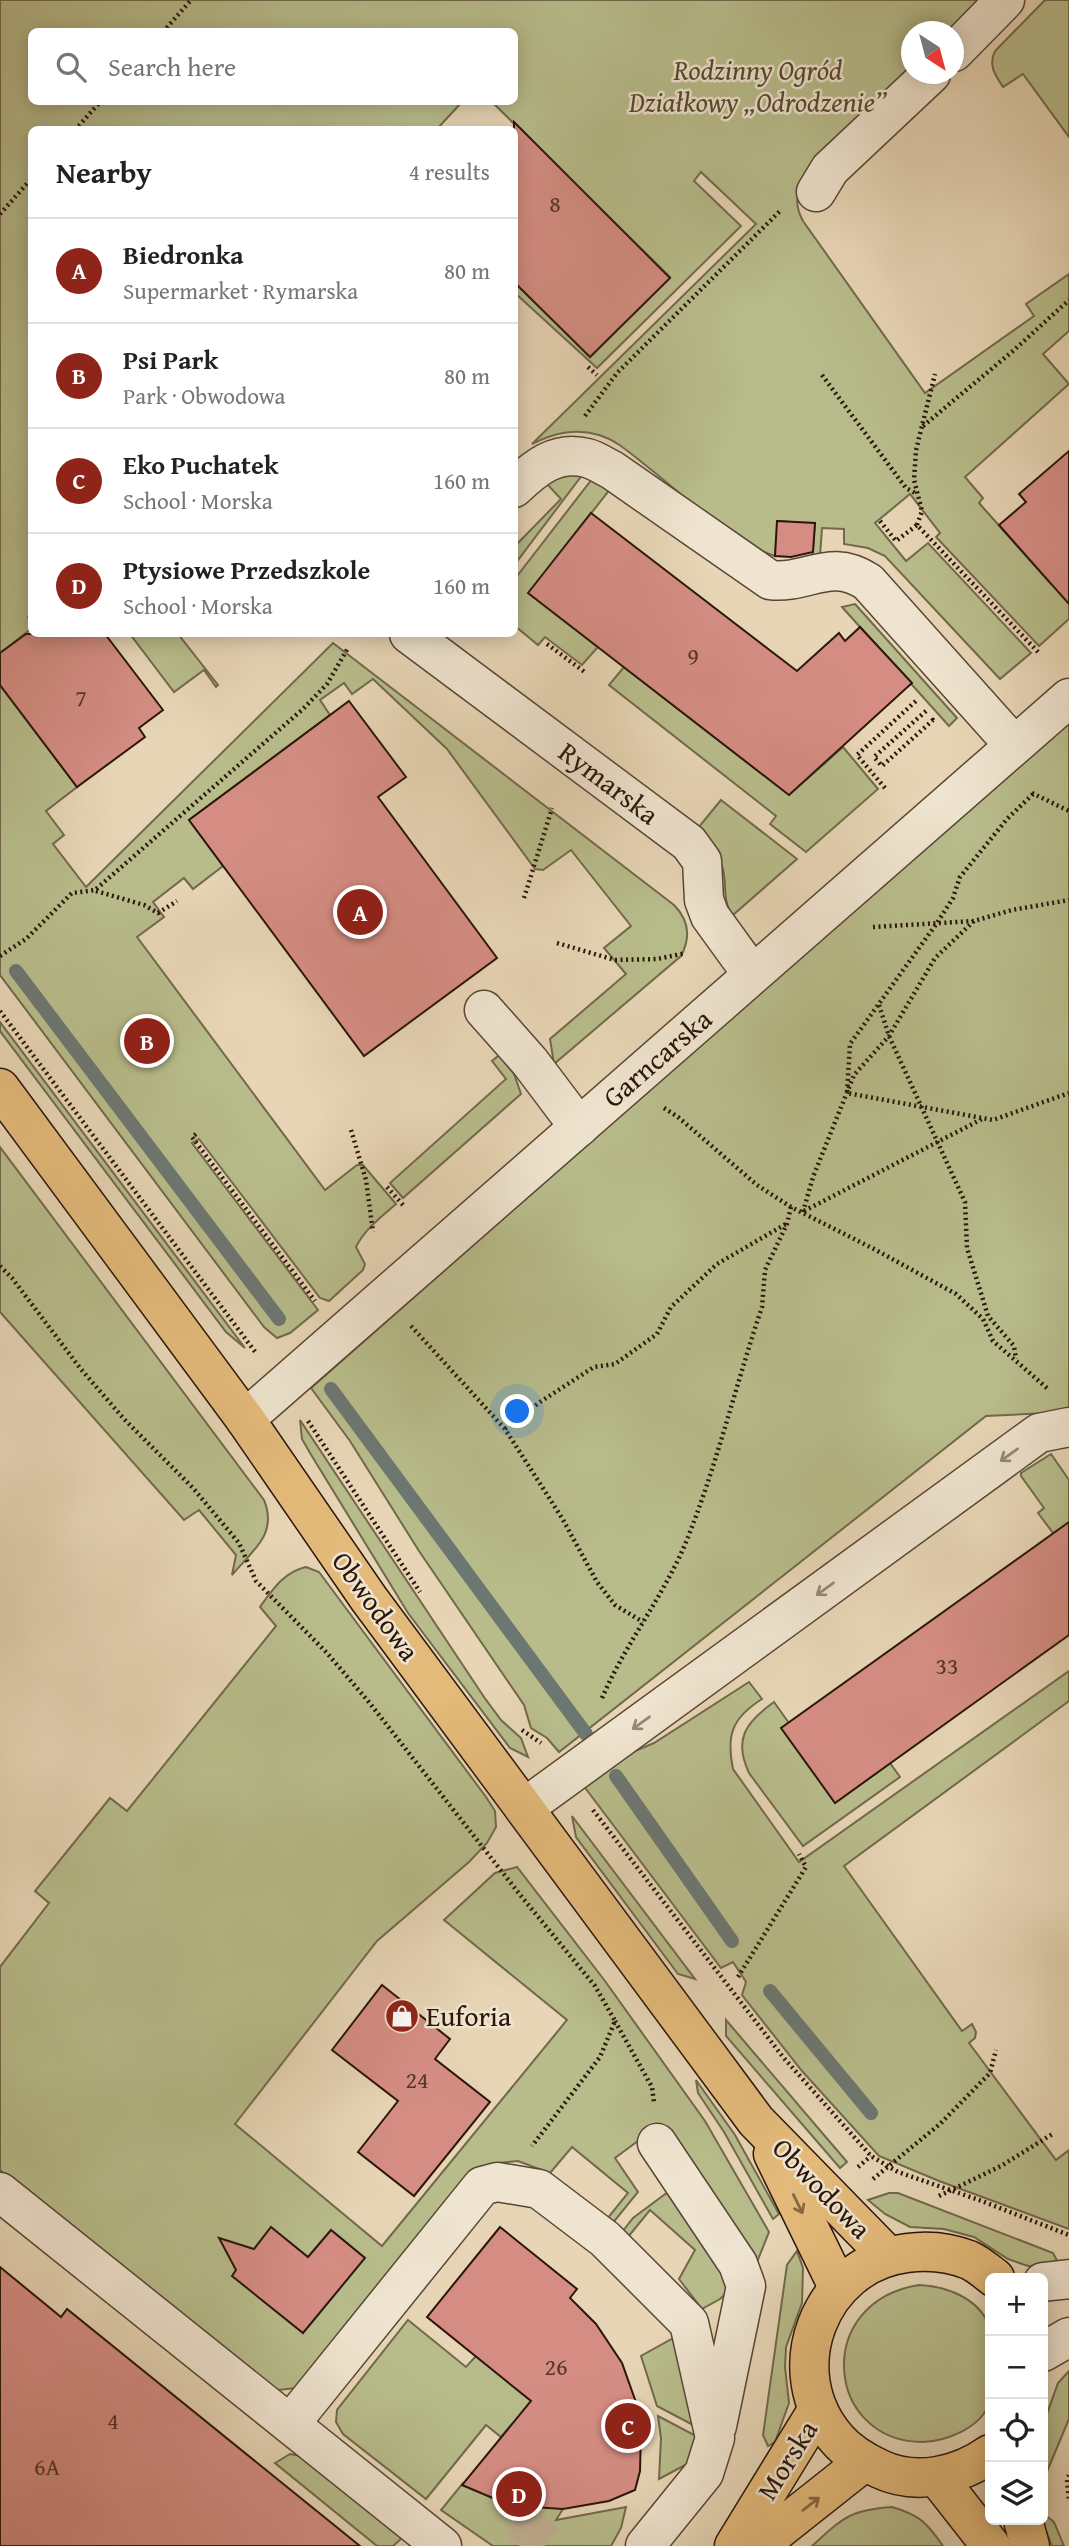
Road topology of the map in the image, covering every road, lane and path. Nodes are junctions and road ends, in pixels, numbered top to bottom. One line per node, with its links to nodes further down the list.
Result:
1 (191, 0): 3 (path)
2 (1005, 0): 4 (street)
3 (166, 28)
4 (964, 42)
5 (920, 84): 9 (street)
6 (97, 105): 7 (path)
7 (79, 126)
8 (28, 182): 10 (path)
9 (801, 199): 16 (path)
10 (0, 214)
11 (1069, 300): 17 (path)
12 (588, 367): 14 (path)
13 (935, 374): 17 (path)
14 (597, 375)
15 (822, 375): 19 (path)
16 (578, 426)
17 (923, 426): 19 (path)
18 (518, 484): 29 (street)
19 (918, 494): 21 (path)
20 (880, 521): 21 (path)
21 (917, 525): 25 (path)
22 (413, 637): 43 (street, Rymarska)
23 (547, 643): 26 (path)
24 (348, 648): 33 (path)
25 (1038, 652)
26 (586, 673)
27 (1069, 698): 29 (street, Garncarska)
28 (939, 727): 30 (path)
29 (1014, 745): 43 (street, Garncarska)
30 (886, 788)
31 (1033, 794): 38 (path)
32 (552, 808): 34 (path)
33 (95, 890): 36 (path); 42 (path)
34 (524, 898)
35 (1069, 900): 37 (path)
36 (177, 901)
37 (974, 921): 38 (path); 47 (path)
38 (937, 923): 39 (path); 44 (path)
39 (869, 927)
40 (557, 943): 41 (path)
41 (688, 952)
42 (0, 956)
43 (752, 974): 48 (street, Garncarska)
44 (879, 1004): 47 (path); 50 (path)
45 (484, 1010): 54 (street)
46 (0, 1011): 67 (path)
47 (889, 1036): 50 (path); 52 (path)
48 (628, 1083): 54 (street, Garncarska); 60 (path)
49 (0, 1088): 71 (main road, Obwodowa)
50 (846, 1093): 52 (path); 61 (path)
51 (1069, 1093): 53 (path)
52 (922, 1107): 53 (path); 57 (path)
53 (982, 1119): 57 (path)
54 (579, 1127): 65 (street, Garncarska)
55 (351, 1130): 63 (path)
56 (196, 1134): 66 (path)
57 (937, 1143): 61 (path); 68 (path)
58 (387, 1186): 59 (path)
59 (403, 1205)
60 (791, 1207): 61 (path); 62 (path)
61 (803, 1212): 68 (path)
62 (787, 1224): 73 (path); 75 (path)
63 (373, 1232)
64 (0, 1266): 82 (path)
65 (387, 1295): 71 (street, Garncarska); 73 (path)
66 (316, 1302)
67 (252, 1348)
68 (1016, 1360): 69 (path)
69 (1051, 1392)
70 (302, 1413): 74 (path)
71 (245, 1419): 79 (main road, Obwodowa)
72 (1069, 1427): 77 (street, one-way to 77)
73 (505, 1429): 75 (path)
74 (426, 1600)
75 (643, 1622): 77 (path)
76 (516, 1726): 78 (path)
77 (603, 1751): 78 (street)
78 (567, 1777): 79 (street); 87 (path)
79 (524, 1808): 84 (main road, Obwodowa)
80 (799, 1854): 81 (path)
81 (738, 1976)
82 (615, 2021): 86 (path); 89 (path)
83 (996, 2050): 87 (path)
84 (756, 2121): 94 (main road, Obwodowa); 98 (main road, Obwodowa, one-way to 98)
85 (1054, 2133): 90 (path)
86 (657, 2143): 103 (street)
87 (890, 2167): 88 (path); 90 (path)
88 (873, 2179)
89 (497, 2182): 102 (street); 103 (street)
90 (952, 2190): 92 (path); 93 (path)
91 (0, 2192): 102 (street)
92 (939, 2196)
93 (1069, 2235)
94 (887, 2255): 95 (main road); 98 (main road)
95 (988, 2273)
96 (1069, 2279): 97 (street)
97 (1048, 2281)
98 (838, 2287): 101 (main road)
99 (1069, 2337): 100 (street)
100 (1048, 2349)
101 (818, 2409): 105 (main road); 114 (main road, Morska)
102 (290, 2424): 112 (street)
103 (715, 2438): 113 (street)
104 (985, 2458): 107 (main road)
105 (864, 2462): 107 (main road); 115 (main road, Morska, one-way to 105)
106 (1069, 2475): 108 (path)
107 (937, 2477): 116 (main road)
108 (1068, 2486): 109 (path); 110 (path)
109 (1059, 2491)
110 (1069, 2501)
111 (1024, 2525): 117 (main road)
112 (442, 2546)
113 (645, 2546)
114 (734, 2546)
115 (758, 2546)
116 (991, 2546)
117 (1030, 2546)

